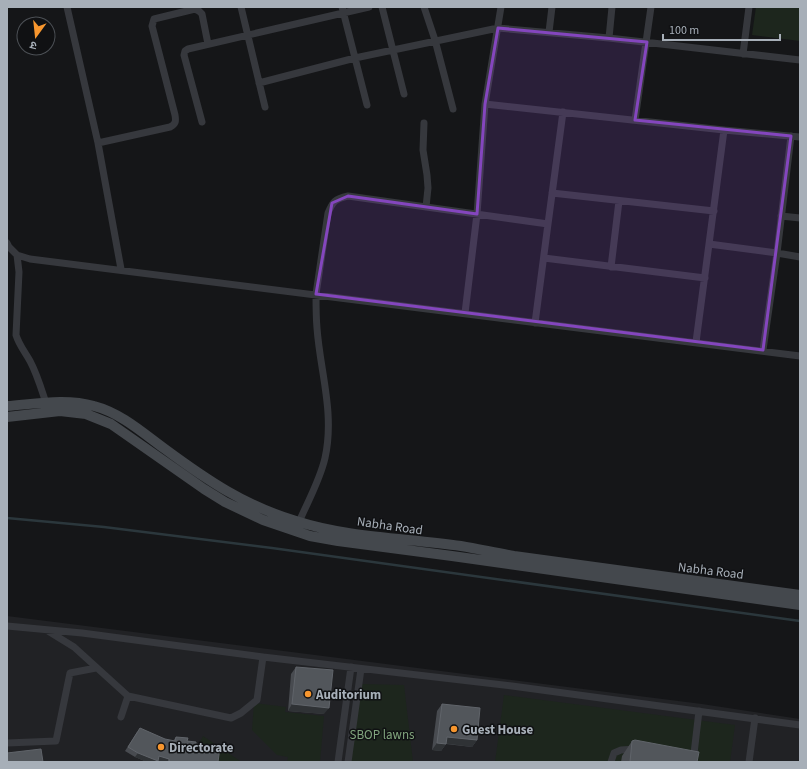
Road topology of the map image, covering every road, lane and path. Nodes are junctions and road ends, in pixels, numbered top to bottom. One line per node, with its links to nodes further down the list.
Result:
1 (67, 7): 36 (street)
2 (241, 7): 14 (street)
3 (369, 7): 11 (street)
4 (382, 7): 19 (street)
5 (424, 7): 16 (street)
6 (501, 7): 12 (street)
7 (552, 7): 13 (street)
8 (612, 7): 15 (street)
9 (651, 7): 17 (street)
10 (749, 7): 20 (street)
11 (343, 10): 14 (street); 21 (street)
12 (498, 28): 13 (street); 16 (street); 25 (street)
13 (549, 32): 15 (street)
14 (248, 34): 18 (street); 23 (street)
15 (609, 38): 17 (street)
16 (435, 40): 19 (street); 28 (street)
17 (647, 42): 20 (street); 30 (street)
18 (208, 44): 31 (street); 36 (street)
19 (393, 50): 21 (street); 24 (street)
20 (743, 54): 22 (street)
21 (355, 58): 23 (street); 26 (street)
22 (800, 60)
23 (259, 83): 27 (street)
24 (404, 94)
25 (485, 104): 29 (street); 41 (street)
26 (367, 105)
27 (265, 107)
28 (452, 109)
29 (563, 112): 30 (street); 37 (street)
30 (635, 120): 33 (street)
31 (202, 122)
32 (424, 123): 39 (street)
33 (724, 130): 34 (street); 40 (street)
34 (791, 136): 35 (street); 42 (street)
35 (800, 137)
36 (98, 143): 52 (street)
37 (552, 193): 38 (street); 44 (street)
38 (619, 200): 40 (street); 51 (street)
39 (426, 207): 41 (street); 54 (street)
40 (714, 211): 46 (street)
41 (477, 214): 44 (street); 55 (street)
42 (781, 216): 43 (street); 47 (street)
43 (800, 218)
44 (548, 224): 50 (street)
45 (7, 243): 48 (street)
46 (709, 244): 47 (street); 53 (street)
47 (777, 253): 49 (street); 58 (street)
48 (17, 255): 52 (street); 61 (street)
49 (800, 257)
50 (544, 258): 51 (street); 56 (street)
51 (611, 267): 53 (street)
52 (121, 269): 54 (street)
53 (705, 278): 57 (street)
54 (316, 294): 55 (street); 67 (street)
55 (465, 313): 56 (street)
56 (535, 322): 57 (street)
57 (696, 342): 58 (street)
58 (763, 350): 59 (street)
59 (800, 356)
60 (7, 398): 62 (main road)
61 (46, 403): 62 (main road, Nabha Road); 67 (main road, Nabha Road)
62 (32, 404): 63 (main road, Nabha Road)
63 (7, 406)
64 (21, 415): 65 (main road, Nabha Road); 66 (main road); 69 (main road, Nabha Road)
65 (7, 417)
66 (7, 425)
67 (299, 522): 68 (main road, Nabha Road)
68 (800, 595)
69 (800, 605)
70 (7, 626): 71 (street)
71 (46, 630): 72 (street); 73 (street)
72 (82, 633): 73 (street); 74 (street)
73 (74, 648): 76 (street)
74 (263, 657): 75 (street); 78 (street)
75 (351, 667): 77 (street); 86 (street)
76 (96, 668): 78 (street); 83 (street)
77 (362, 669): 79 (street); 87 (street)
78 (128, 696): 80 (street)
79 (699, 711): 81 (street); 85 (street)
80 (121, 717)
81 (755, 718): 82 (street); 89 (street)
82 (800, 725)
83 (7, 743)
84 (640, 750): 88 (street)
85 (691, 758)
86 (338, 762)
87 (348, 762)
88 (612, 762)
89 (749, 762)

